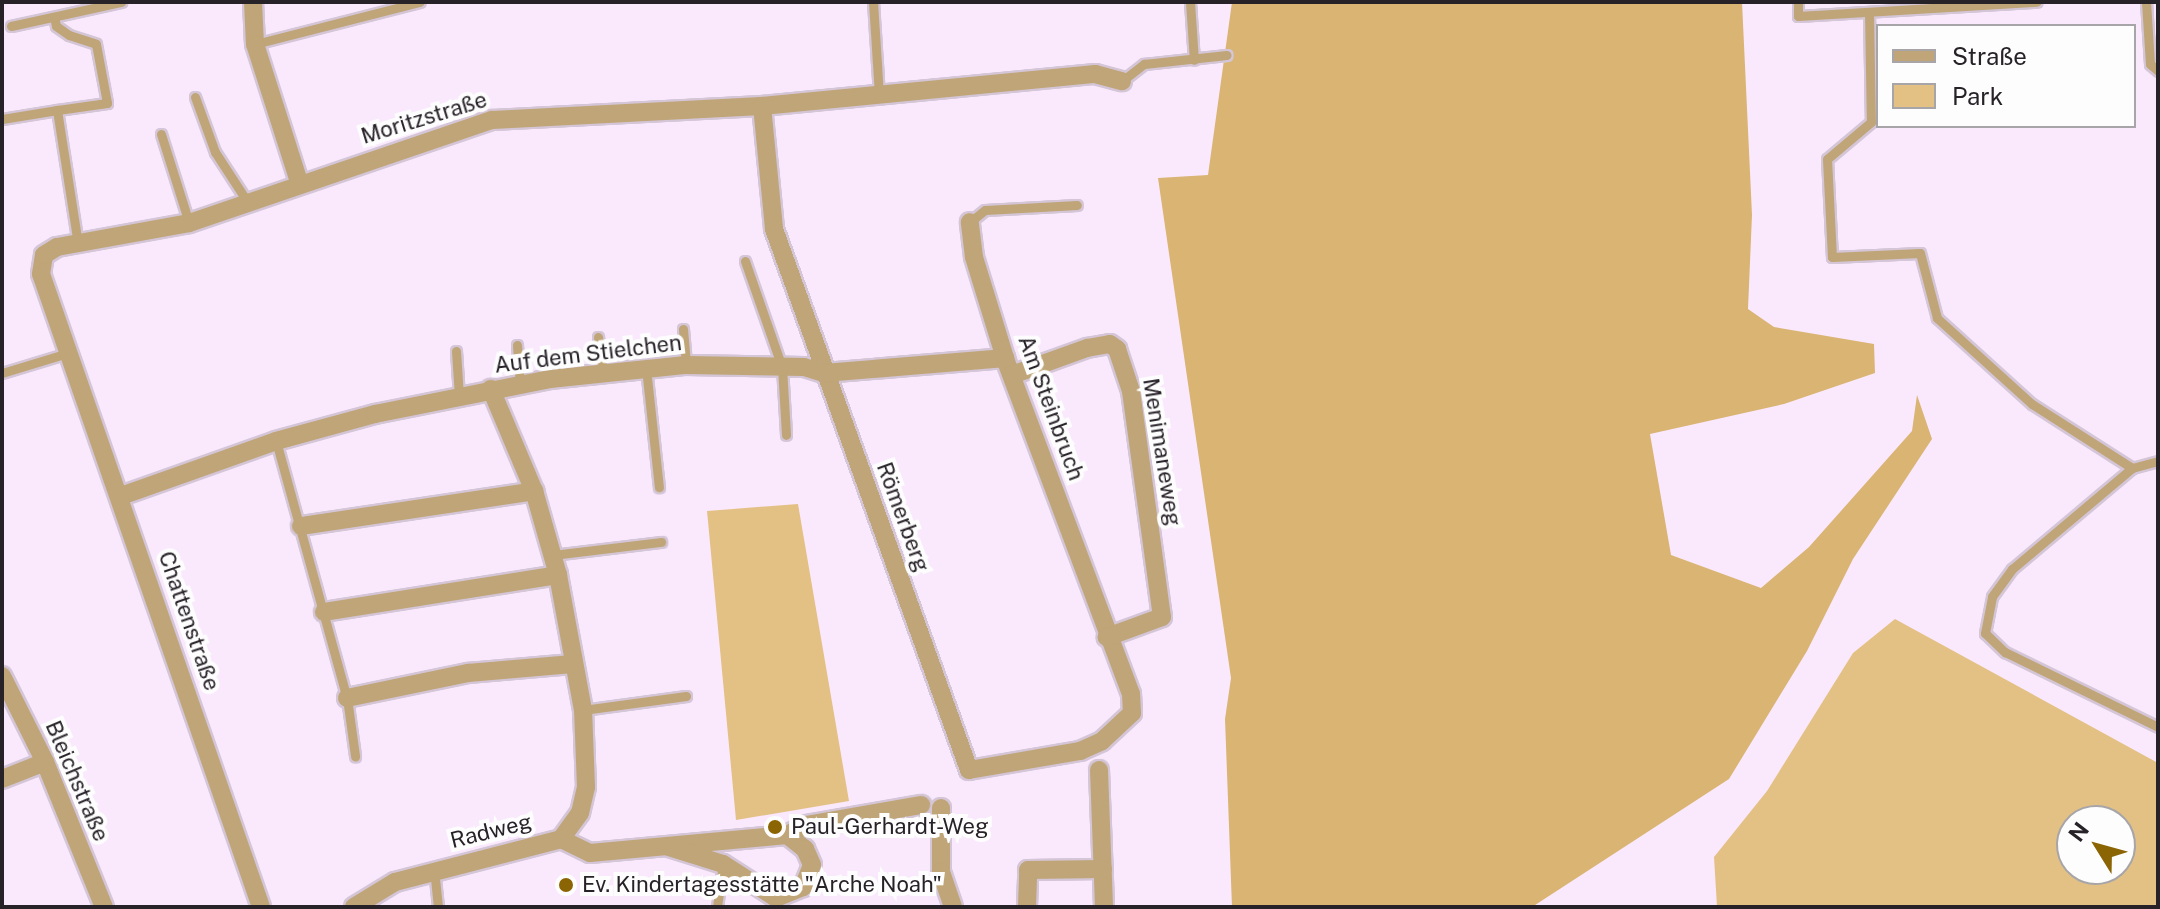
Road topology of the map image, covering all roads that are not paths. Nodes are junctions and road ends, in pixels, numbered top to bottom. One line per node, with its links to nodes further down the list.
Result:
1 (121, 2): 11 (lane)
2 (253, 2): 13 (street)
3 (420, 2): 13 (lane)
4 (873, 2): 18 (lane)
5 (1190, 2): 15 (lane)
6 (1798, 2): 10 (lane)
7 (2037, 2): 9 (lane)
8 (2146, 2): 16 (lane)
9 (1922, 5): 10 (lane)
10 (1869, 12): 50 (lane)
11 (54, 17): 12 (lane); 21 (lane)
12 (11, 26)
13 (255, 44): 24 (street)
14 (1227, 55): 15 (lane)
15 (1194, 60): 17 (lane)
16 (2158, 71)
17 (1122, 81): 18 (street, Moritzstraße)
18 (879, 95): 20 (street, Moritzstraße)
19 (195, 97): 25 (lane)
20 (762, 106): 24 (street, Moritzstraße); 43 (street, Römerberg)
21 (57, 110): 22 (lane); 29 (lane)
22 (2, 119)
23 (161, 134): 28 (lane)
24 (299, 182): 25 (street, Moritzstraße)
25 (247, 201): 28 (street, Moritzstraße)
26 (1077, 205): 27 (lane, Am Steinbruch)
27 (970, 222): 38 (street, Am Steinbruch)
28 (189, 223): 29 (street, Moritzstraße)
29 (78, 244): 30 (street, Moritzstraße)
30 (44, 255): 36 (street, Chattenstraße)
31 (745, 261): 39 (lane)
32 (683, 329): 37 (lane)
33 (598, 337): 42 (lane)
34 (517, 345): 44 (lane)
35 (456, 351): 46 (lane)
36 (71, 352): 41 (lane); 53 (street, Chattenstraße)
37 (686, 365): 39 (street, Auf dem Stielchen); 40 (street, Auf dem Stielchen)
38 (1009, 366): 43 (street, Auf dem Stielchen); 59 (street, Am Steinbruch); 59 (street, Menimaneweg)
39 (782, 367): 43 (street, Auf dem Stielchen); 47 (lane)
40 (646, 368): 42 (street, Auf dem Stielchen); 51 (lane)
41 (2, 373)
42 (603, 373): 44 (street, Auf dem Stielchen)
43 (824, 373): 65 (street, Römerberg)
44 (520, 386): 45 (street, Auf dem Stielchen)
45 (491, 389): 46 (street, Auf dem Stielchen); 52 (street, Radweg)
46 (459, 396): 48 (street, Auf dem Stielchen)
47 (786, 435)
48 (276, 441): 53 (street, Auf dem Stielchen); 54 (lane)
49 (2158, 461): 50 (lane)
50 (2132, 468): 66 (lane)
51 (659, 487)
52 (534, 491): 54 (street); 56 (street, Radweg)
53 (121, 496): 81 (street, Chattenstraße)
54 (301, 526): 58 (lane)
55 (661, 542): 56 (lane)
56 (553, 555): 57 (street, Radweg)
57 (558, 575): 58 (street); 60 (street, Radweg)
58 (324, 612): 63 (lane)
59 (1107, 637): 65 (street, Am Steinbruch)
60 (573, 664): 63 (street); 64 (street, Radweg)
61 (2, 676): 68 (street, Bleichstraße)
62 (686, 696): 64 (lane)
63 (347, 698): 67 (lane)
64 (583, 710): 74 (street, Radweg)
65 (1132, 713)
66 (2158, 727)
67 (355, 756)
68 (45, 762): 70 (street); 80 (street, Bleichstraße)
69 (1099, 770): 78 (street)
70 (2, 779)
71 (921, 805): 73 (street)
72 (941, 808): 85 (street)
73 (791, 833): 75 (street); 79 (street)
74 (561, 839): 75 (street); 77 (street, Radweg)
75 (669, 847): 76 (street)
76 (723, 864): 79 (street); 84 (lane)
77 (434, 869): 82 (street, Radweg); 83 (lane)
78 (1103, 869): 86 (street); 87 (street)
79 (799, 900)
80 (104, 907)
81 (261, 907)
82 (354, 907)
83 (438, 907)
84 (717, 907)
85 (953, 907)
86 (1027, 907)
87 (1104, 907)

